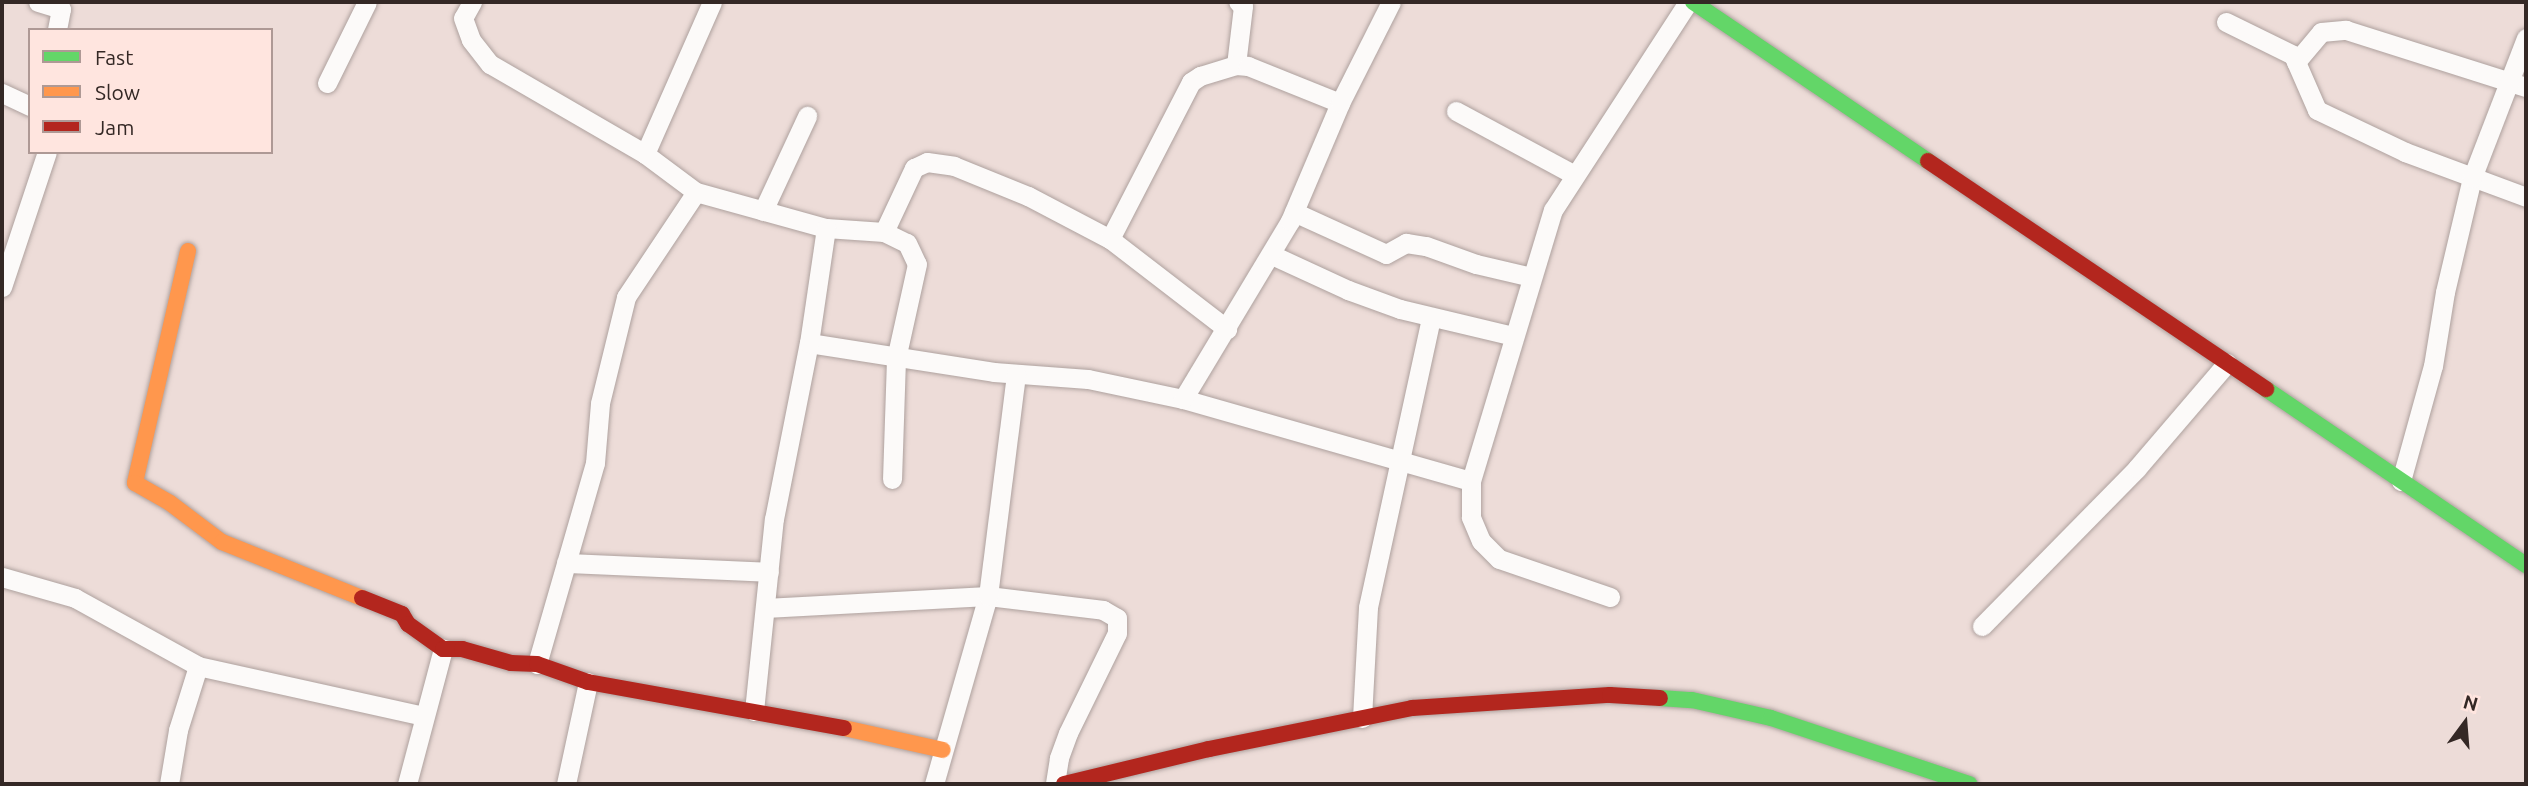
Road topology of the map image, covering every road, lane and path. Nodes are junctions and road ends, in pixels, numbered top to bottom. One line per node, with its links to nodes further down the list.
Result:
1 (38, 2): 10 (street)
2 (367, 2): 15 (street)
3 (472, 2): 23 (street)
4 (712, 2): 23 (street)
5 (1238, 2): 13 (street)
6 (1391, 2): 18 (street)
7 (1688, 2): 24 (street)
8 (1693, 2): 42 (street)
9 (2226, 22): 12 (street)
10 (57, 28)
11 (2526, 38): 14 (street)
12 (2296, 62): 14 (street); 25 (street)
13 (1236, 65): 18 (street); 32 (street)
14 (2508, 79): 16 (street); 25 (street)
15 (327, 83)
16 (2526, 87)
17 (2, 93): 19 (street)
18 (1340, 103): 29 (street)
19 (28, 105)
20 (1456, 111): 24 (street)
21 (807, 116): 28 (street)
22 (46, 154): 36 (street)
23 (645, 154): 26 (street)
24 (1573, 174): 35 (street)
25 (2472, 178): 27 (street); 48 (street)
26 (695, 192): 28 (street); 49 (street)
27 (2526, 197)
28 (763, 211): 30 (street)
29 (1294, 212): 34 (street); 35 (street)
30 (826, 228): 31 (street); 40 (street)
31 (884, 232): 32 (street); 41 (street)
32 (1110, 239): 38 (street)
33 (188, 251): 57 (street)
34 (1272, 255): 37 (street); 38 (street)
35 (1531, 277): 39 (street)
36 (2, 288)
37 (1431, 318): 39 (street); 45 (street)
38 (1227, 329): 44 (street)
39 (1513, 336): 47 (street)
40 (809, 343): 41 (street); 51 (street)
41 (897, 359): 43 (street); 46 (street)
42 (2227, 363): 48 (street); 56 (street)
43 (1016, 374): 44 (street); 53 (street)
44 (1183, 399): 45 (street)
45 (1398, 460): 47 (street); 63 (street)
46 (892, 479)
47 (1471, 481): 54 (street)
48 (2401, 481): 50 (street)
49 (566, 563): 51 (street); 58 (street)
50 (2526, 565)
51 (769, 572): 55 (street)
52 (2, 577): 59 (street)
53 (988, 596): 55 (street); 64 (street); 69 (street)
54 (1610, 597)
55 (765, 608): 61 (street)
56 (1982, 626)
57 (443, 649): 58 (street); 62 (street)
58 (537, 664): 60 (street)
59 (198, 666): 62 (street); 65 (street)
60 (588, 682): 61 (street); 67 (street)
61 (754, 711): 64 (street)
62 (424, 716): 66 (street)
63 (1362, 718): 70 (street); 71 (street)
64 (943, 750): 68 (street)
65 (169, 784)
66 (407, 784)
67 (566, 784)
68 (934, 784)
69 (1055, 784)
70 (1064, 784)
71 (1969, 784)

